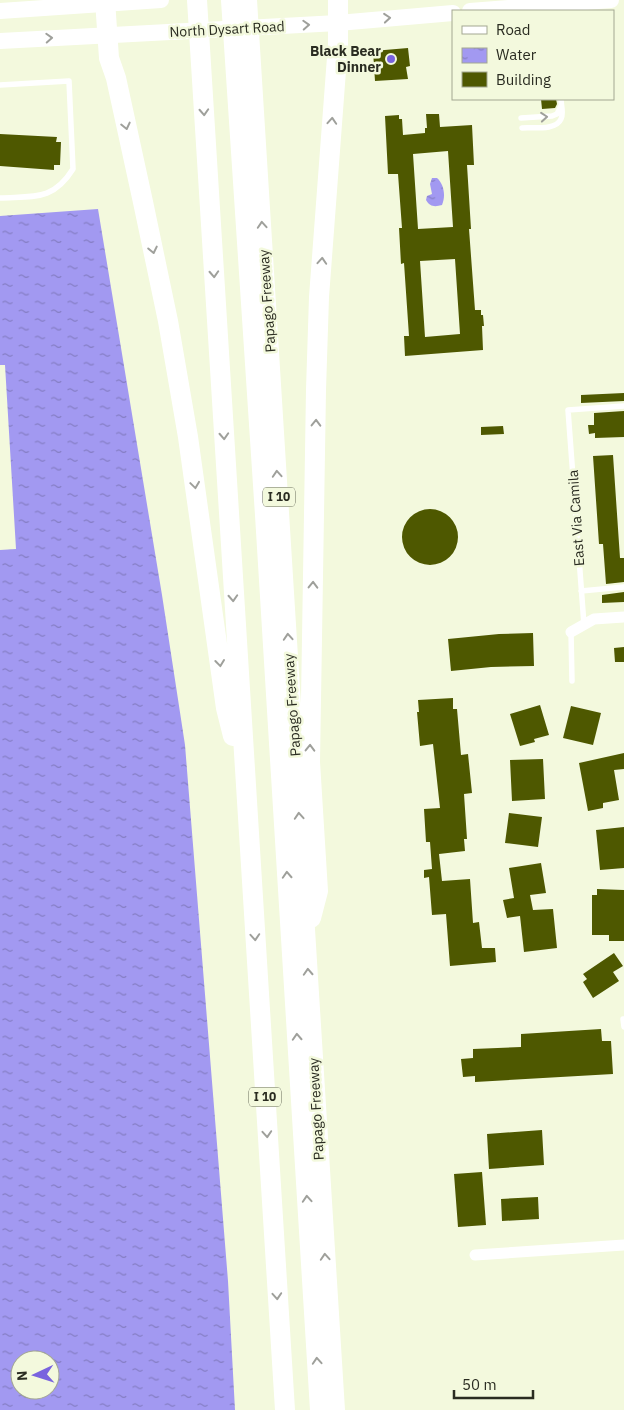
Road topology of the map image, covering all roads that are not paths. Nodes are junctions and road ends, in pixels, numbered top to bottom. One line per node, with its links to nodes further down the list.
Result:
1 (161, 0): 7 (main road)
2 (197, 0): 28 (highway, I 10, one-way to 28)
3 (231, 0): 15 (highway)
4 (247, 0): 15 (highway, Papago Freeway / I 10)
5 (338, 0): 12 (highway)
6 (611, 0): 8 (main road)
7 (105, 2): 10 (main road); 13 (highway)
8 (510, 4): 9 (main road)
9 (476, 10)
10 (0, 11)
11 (452, 13): 12 (main road, North Dysart Road, one-way to 11)
12 (338, 23): 13 (main road, North Dysart Road, one-way to 12); 29 (highway, one-way to 12)
13 (107, 36): 14 (main road, North Dysart Road, one-way to 13); 28 (highway, one-way to 28)
14 (0, 40)
15 (243, 60): 29 (highway, Papago Freeway / I 10, one-way to 15); 35 (highway, one-way to 15)
16 (0, 85): 20 (lane)
17 (561, 102): 18 (lane, one-way to 17); 19 (lane)
18 (521, 118)
19 (522, 128)
20 (0, 198)
21 (624, 406): 23 (lane, East Via Camila)
22 (624, 587): 23 (lane)
23 (581, 591): 25 (lane, East Via Camila)
24 (624, 617): 25 (street)
25 (584, 625): 26 (street)
26 (571, 632): 27 (lane)
27 (572, 681)
28 (245, 784): 34 (highway, I 10, one-way to 34)
29 (306, 935): 36 (highway, Papago Freeway / I 10, one-way to 29)
30 (624, 1019): 31 (lane)
31 (624, 1027)
32 (624, 1245): 33 (street)
33 (475, 1254)
34 (285, 1410)
35 (320, 1410)
36 (335, 1410)

